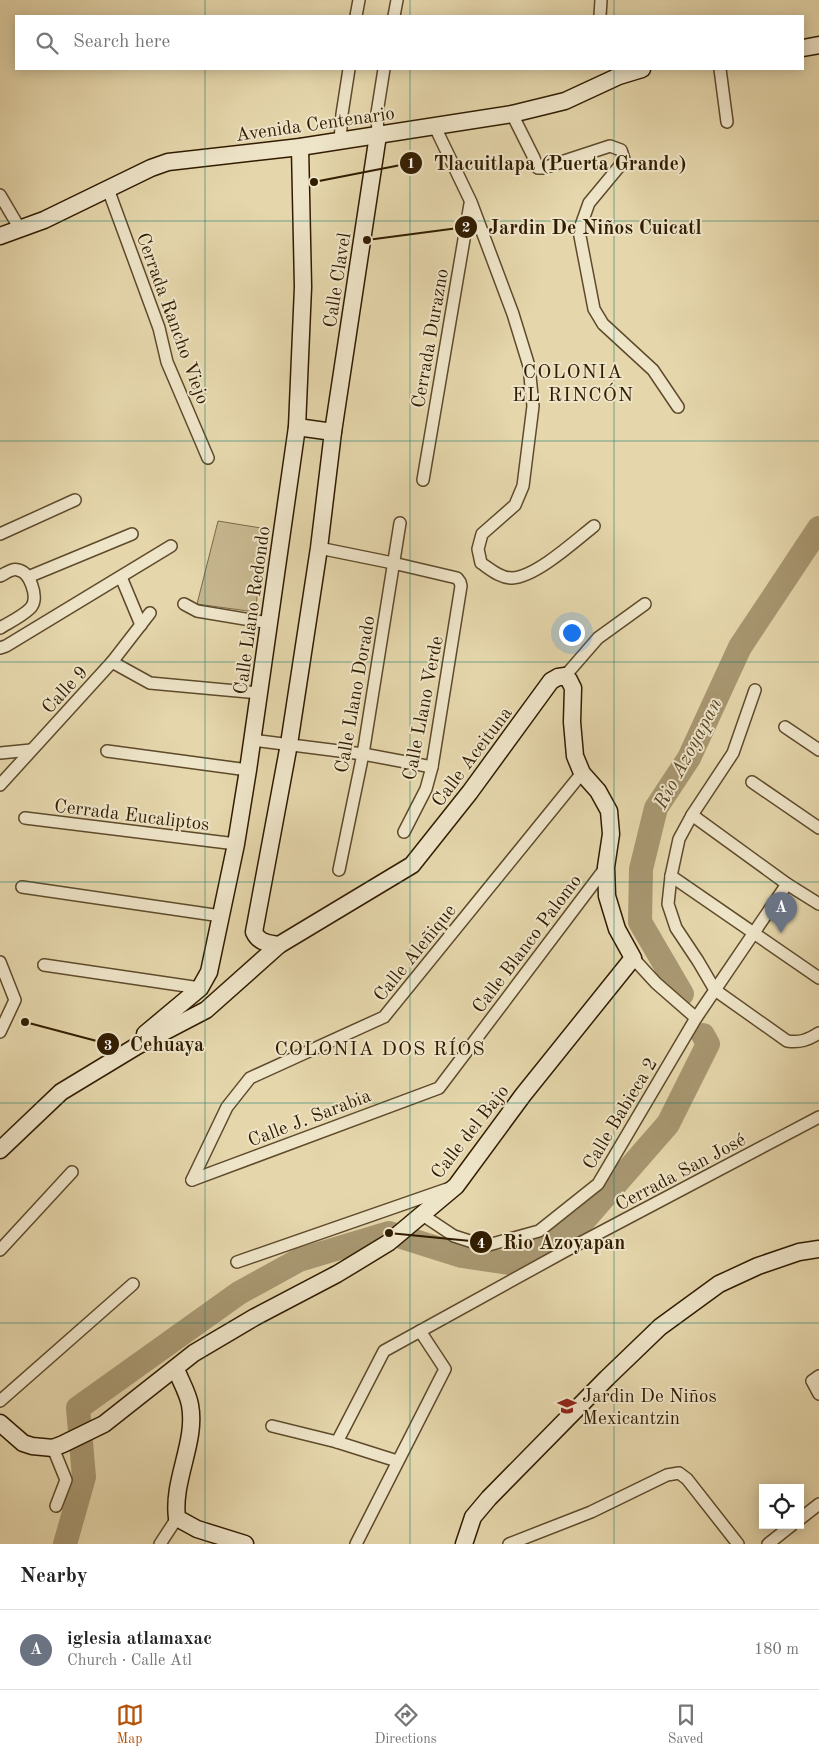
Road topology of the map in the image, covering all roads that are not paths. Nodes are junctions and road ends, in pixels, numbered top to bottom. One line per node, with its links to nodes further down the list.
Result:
1 (359, 0): 4 (street)
2 (397, 0): 5 (street)
3 (600, 0): 6 (street)
4 (356, 15)
5 (394, 15)
6 (600, 15)
7 (819, 45): 8 (street)
8 (804, 48)
9 (348, 70): 18 (street)
10 (384, 70): 17 (street)
11 (634, 70): 13 (street, Avenida Centenario)
12 (720, 70): 15 (street)
13 (618, 72): 14 (street, Avenida Centenario)
14 (512, 114): 16 (street, Avenida Centenario); 25 (street)
15 (727, 122)
16 (436, 127): 17 (street, Avenida Centenario); 22 (street)
17 (378, 135): 18 (street, Avenida Centenario); 27 (street, Calle Clavel)
18 (340, 141): 19 (street, Avenida Centenario)
19 (300, 147): 20 (street, Avenida Centenario); 26 (street, Calle Llano Redondo)
20 (108, 188): 23 (street, Avenida Centenario); 28 (street, Cerrada Rancho Viejo)
21 (0, 195): 23 (street)
22 (470, 202): 29 (street, Cerrada Durazno); 32 (street)
23 (20, 229): 24 (street, Avenida Centenario)
24 (0, 236)
25 (678, 407)
26 (297, 427): 27 (street); 44 (street, Calle Llano Redondo)
27 (333, 432): 36 (street)
28 (208, 458)
29 (423, 480)
30 (75, 500): 33 (street)
31 (400, 523): 37 (street, Calle Llano Dorado)
32 (594, 526)
33 (0, 534)
34 (132, 534): 39 (street)
35 (171, 546): 40 (street)
36 (319, 548): 37 (street); 54 (street)
37 (394, 563): 59 (street, Calle Llano Dorado); 60 (street, Calle Llano Verde)
38 (0, 576): 39 (street)
39 (28, 577): 46 (street)
40 (122, 577): 45 (street); 47 (street)
41 (184, 604): 44 (street)
42 (645, 604): 49 (street)
43 (150, 613): 45 (street, Calle 9)
44 (269, 623): 51 (street, Calle Llano Redondo)
45 (141, 626): 48 (street, Calle 9)
46 (0, 628)
47 (0, 648)
48 (112, 662): 51 (street); 55 (street, Calle 9)
49 (565, 676): 62 (street); 78 (street, Calle Aceituna)
50 (755, 690): 65 (street)
51 (259, 693): 53 (street, Calle Llano Redondo)
52 (785, 727): 56 (street)
53 (252, 740): 54 (street); 61 (street, Calle Llano Redondo)
54 (289, 744): 59 (street); 78 (street)
55 (31, 750): 58 (street); 64 (street, Calle 9)
56 (819, 750)
57 (107, 751): 61 (street)
58 (0, 753)
59 (363, 754): 60 (street); 71 (street, Calle Llano Dorado)
60 (432, 767): 68 (street, Calle Llano Verde)
61 (248, 770): 69 (street, Calle Llano Redondo)
62 (582, 773): 70 (street); 93 (street, Calle Aleñique)
63 (752, 782): 67 (street)
64 (0, 785)
65 (692, 815): 72 (street); 73 (street)
66 (25, 818): 69 (street, Cerrada Eucaliptos)
67 (819, 828)
68 (404, 832)
69 (236, 844): 76 (street, Calle Llano Redondo)
70 (606, 867): 79 (street); 89 (street, Calle Blanco Palomo)
71 (339, 870)
72 (671, 876): 77 (street); 84 (street)
73 (788, 884): 75 (street); 77 (street, Calle Babieca 2)
74 (22, 887): 76 (street)
75 (819, 904)
76 (221, 916): 83 (street, Calle Llano Redondo)
77 (753, 934): 82 (street); 84 (street, Calle Babieca 2)
78 (279, 945): 88 (street)
79 (633, 958): 85 (street); 94 (street, Calle del Bajo)
80 (0, 962): 86 (street)
81 (44, 965): 83 (street)
82 (819, 978)
83 (200, 988): 88 (street, Calle Llano Redondo)
84 (715, 990): 85 (street, Calle Babieca 2); 87 (street)
85 (696, 1018): 95 (street, Calle Babieca 2)
86 (0, 1032)
87 (819, 1033)
88 (137, 1046): 91 (street)
89 (439, 1088): 93 (street, Calle J. Sarabia)
90 (819, 1117): 100 (street, Cerrada San José)
91 (0, 1150)
92 (72, 1172): 97 (street)
93 (192, 1180)
94 (456, 1186): 95 (street, Calle del Bajo); 98 (street)
95 (416, 1217): 101 (street, Calle del Bajo)
96 (819, 1249): 115 (street)
97 (0, 1250)
98 (236, 1262)
99 (134, 1284): 104 (street)
100 (420, 1331): 107 (street, Cerrada San José); 109 (street)
101 (176, 1369): 108 (street, Calle del Bajo); 113 (street)
102 (815, 1378): 103 (street)
103 (819, 1394)
104 (0, 1401)
105 (0, 1422): 108 (street)
106 (272, 1426): 107 (street)
107 (337, 1442): 109 (street)
108 (58, 1446): 111 (street)
109 (397, 1461): 118 (street)
110 (819, 1504): 112 (street)
111 (56, 1506)
112 (804, 1516)
113 (177, 1518): 116 (street); 117 (street)
114 (787, 1529): 121 (street)
115 (467, 1543)
116 (160, 1544)
117 (245, 1544)
118 (356, 1544)
119 (509, 1544): 120 (street)
120 (738, 1544)
121 (768, 1544)

